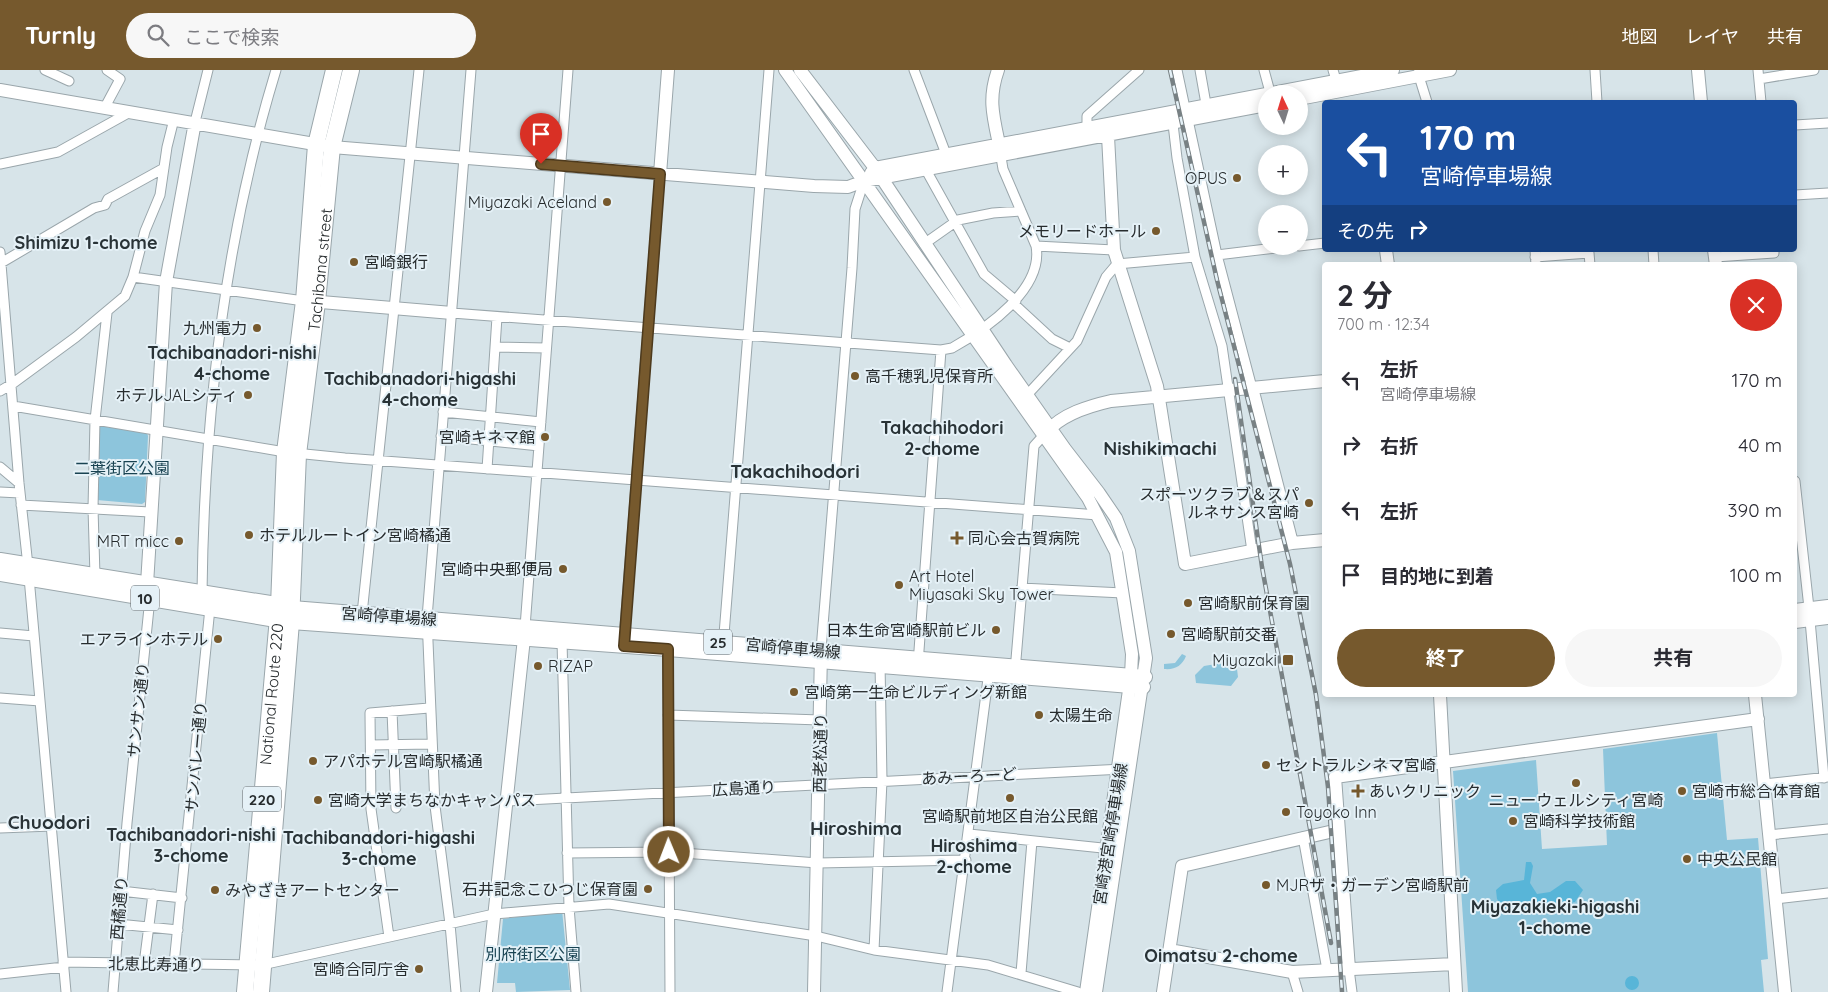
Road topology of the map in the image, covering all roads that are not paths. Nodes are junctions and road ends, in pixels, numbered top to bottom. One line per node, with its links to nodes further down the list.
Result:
1 (45, 70): 27 (street)
2 (107, 70): 40 (street)
3 (208, 70): 44 (street)
4 (276, 70): 49 (street)
5 (334, 70): 51 (highway, Tachibana street)
6 (350, 70): 51 (highway, Tachibana street)
7 (419, 70): 53 (street)
8 (471, 70): 55 (street)
9 (568, 70): 57 (street)
10 (668, 70): 61 (street)
11 (768, 70): 64 (street)
12 (786, 70): 63 (street)
13 (800, 70): 59 (street)
14 (914, 70): 54 (street)
15 (998, 70): 52 (street)
16 (1139, 70): 48 (street)
17 (1177, 70): 42 (street)
18 (1200, 70): 38 (street)
19 (1264, 70): 28 (street)
20 (1393, 70): 29 (street)
21 (1450, 70): 25 (street)
22 (1595, 70): 35 (street)
23 (1698, 70): 36 (street)
24 (1814, 70): 26 (street)
25 (1418, 73): 29 (street); 34 (street)
26 (1758, 75): 37 (street)
27 (69, 81)
28 (1268, 85)
29 (1337, 86): 30 (street); 33 (street)
30 (1308, 89)
31 (0, 90): 40 (street)
32 (1258, 94): 38 (street)
33 (1308, 96)
34 (1426, 100)
35 (1597, 100)
36 (1700, 100)
37 (1761, 100)
38 (1206, 104): 42 (street)
39 (1258, 106): 42 (street)
40 (105, 107): 41 (street)
41 (130, 112): 43 (street); 56 (street)
42 (1186, 114): 46 (street); 48 (street); 77 (street)
43 (174, 119): 44 (street); 58 (street)
44 (195, 122): 49 (street); 85 (street)
45 (1828, 123): 47 (street)
46 (1173, 124): 50 (street); 78 (street)
47 (1797, 125)
48 (1087, 127): 50 (street); 52 (street)
49 (256, 133): 51 (street); 86 (street)
50 (1108, 136): 52 (street); 73 (street)
51 (324, 146): 53 (street); 87 (highway, Tachibana street)
52 (1000, 150): 54 (street); 60 (street); 67 (street)
53 (410, 154): 55 (street); 89 (street)
54 (946, 154): 59 (street)
55 (464, 157): 57 (street); 91 (street)
56 (0, 164)
57 (561, 165): 61 (street); 93 (street)
58 (164, 168): 82 (street); 84 (street)
59 (876, 168): 62 (street); 63 (street)
60 (926, 170): 62 (street); 68 (street)
61 (660, 174): 64 (street); 94 (street)
62 (882, 179): 63 (street); 70 (street)
63 (864, 181): 64 (street); 95 (street); 98 (street)
64 (761, 182): 96 (street)
65 (1828, 193): 66 (street)
66 (1797, 195)
67 (1021, 211): 68 (street); 72 (street)
68 (954, 223): 70 (street); 88 (street)
69 (1322, 243): 71 (street)
70 (924, 244): 95 (street)
71 (1308, 245)
72 (1036, 246): 73 (street); 88 (street)
73 (1114, 250): 83 (street)
74 (1258, 250): 77 (street)
75 (0, 252): 82 (street)
76 (1774, 252): 80 (street)
77 (1216, 255): 106 (street)
78 (1195, 257): 83 (street); 107 (street)
79 (1535, 257): 81 (street)
80 (1715, 257)
81 (1590, 262)
82 (1, 263): 102 (street)
83 (1117, 264): 101 (street); 110 (street)
84 (133, 277): 85 (street); 90 (street)
85 (166, 282): 86 (street); 116 (street)
86 (227, 291): 87 (street); 119 (street)
87 (310, 302): 89 (street); 122 (highway, Tachibana street)
88 (1015, 302): 95 (street); 101 (street)
89 (394, 308): 91 (street); 123 (street)
90 (107, 313): 105 (street); 114 (street)
91 (452, 313): 92 (street); 112 (street)
92 (497, 317): 93 (street); 99 (street)
93 (548, 321): 94 (street); 100 (street)
94 (647, 328): 96 (street); 128 (street)
95 (977, 331): 103 (street); 109 (street); 117 (street)
96 (746, 336): 98 (street); 130 (street)
97 (0, 340): 102 (street)
98 (845, 343): 103 (street); 133 (street)
99 (496, 347): 100 (street); 113 (street)
100 (546, 348): 115 (street)
101 (1070, 348): 109 (street)
102 (9, 350): 105 (street)
103 (941, 350): 135 (street)
104 (1322, 380): 106 (street)
105 (12, 384): 108 (street); 111 (street)
106 (1252, 388): 107 (street); 142 (street)
107 (1229, 390): 110 (street); 143 (street)
108 (0, 391)
109 (1027, 395): 117 (street)
110 (1159, 396): 117 (street); 143 (street)
111 (14, 406): 114 (street); 129 (street)
112 (443, 412): 113 (street); 118 (street)
113 (492, 417): 115 (street); 120 (street)
114 (95, 420): 116 (street); 137 (street)
115 (541, 422): 121 (street)
116 (155, 430): 119 (street); 139 (street)
117 (1047, 432): 138 (street); 140 (street); 173 (street)
118 (441, 436): 120 (street); 124 (street)
119 (208, 439): 122 (street); 150 (street)
120 (489, 440): 121 (street); 126 (street)
121 (539, 446): 127 (street)
122 (292, 453): 123 (street); 155 (highway, Tachibana street)
123 (378, 460): 124 (street); 156 (street)
124 (439, 464): 126 (street); 160 (street)
125 (0, 467): 129 (street)
126 (487, 469): 127 (street)
127 (537, 472): 128 (street); 161 (street)
128 (634, 481): 130 (street); 164 (street)
129 (19, 483): 132 (street)
130 (736, 490): 133 (street); 166 (street)
131 (0, 492): 132 (street)
132 (20, 493): 136 (street)
133 (834, 496): 135 (street); 168 (street)
134 (1797, 499): 157 (street)
135 (930, 503): 138 (street); 170 (street)
136 (21, 505): 137 (street); 145 (street)
137 (93, 508): 139 (street); 147 (street)
138 (1028, 511): 140 (street); 148 (street)
139 (150, 512): 149 (street)
140 (1098, 515): 151 (street)
141 (1322, 540): 142 (street)
142 (1292, 542): 143 (street)
143 (1252, 551)
144 (0, 561): 145 (highway, 10)
145 (29, 572): 146 (highway, 10); 147 (highway, 10); 149 (highway, 10); 163 (street)
146 (0, 573)
147 (96, 576): 149 (highway, 10)
148 (1021, 588): 151 (street); 172 (street)
149 (148, 591): 150 (highway, 10); 153 (highway, 10); 198 (street, サンサン通り)
150 (202, 593): 155 (highway, 10)
151 (1123, 593): 173 (street)
152 (1828, 606): 157 (street)
153 (210, 608): 155 (highway, 10); 216 (street, サンバレー通り)
154 (1797, 611): 157 (street)
155 (285, 614): 156 (main road, 宮崎停車場線 / 25); 160 (main road, 宮崎停車場線 / 25); 235 (highway, National Route 220 / 220)
156 (362, 614): 160 (main road, 宮崎停車場線 / 25)
157 (1810, 614): 158 (street); 159 (street); 183 (street)
158 (1828, 618)
159 (1797, 621)
160 (427, 625): 161 (main road, 宮崎停車場線 / 25); 178 (street)
161 (525, 632): 164 (main road, 宮崎停車場線 / 25); 165 (main road, 宮崎停車場線 / 25); 196 (street)
162 (0, 633): 163 (street)
163 (34, 636): 177 (street)
164 (624, 640): 165 (main road, 宮崎停車場線 / 25); 166 (main road, 宮崎停車場線 / 25); 167 (main road, 宮崎停車場線 / 25)
165 (562, 642): 195 (street)
166 (723, 648): 167 (main road, 宮崎停車場線 / 25); 168 (main road, 宮崎停車場線 / 25)
167 (668, 649): 180 (street)
168 (821, 656): 169 (main road, 宮崎停車場線 / 25); 182 (street, 西老松通り)
169 (881, 660): 170 (main road, 宮崎停車場線 / 25); 191 (street)
170 (918, 663): 171 (main road, 宮崎停車場線 / 25)
171 (989, 669): 172 (main road, 宮崎停車場線 / 25); 189 (street)
172 (1015, 671): 173 (main road, 宮崎停車場線 / 25)
173 (1137, 682): 188 (street, 宮崎港宮崎停車場線)
174 (1440, 697): 187 (street)
175 (1755, 697): 181 (street)
176 (0, 698): 177 (street)
177 (40, 701): 199 (street)
178 (429, 708): 179 (street); 185 (street)
179 (392, 711): 184 (street); 186 (street)
180 (668, 715): 182 (street); 194 (street)
181 (1758, 719): 187 (street); 192 (street)
182 (820, 720): 193 (street, 西老松通り)
183 (1825, 732): 190 (street)
184 (393, 744): 185 (street); 186 (street); 197 (street)
185 (431, 744): 222 (street)
186 (371, 745): 226 (street)
187 (1442, 762): 202 (street); 233 (street)
188 (1125, 769): 189 (street, あみーろーど); 207 (street, 宮崎港宮崎停車場線)
189 (976, 776): 191 (street, あみーろーど); 203 (street)
190 (1826, 778): 192 (street)
191 (882, 781): 193 (street, あみーろーど); 211 (street)
192 (1764, 784): 204 (street)
193 (819, 785): 194 (street, 広島通り); 212 (street, 西老松通り)
194 (668, 792): 195 (street, 広島通り); 208 (street)
195 (566, 798): 196 (street, 広島通り); 209 (street)
196 (507, 801): 220 (street)
197 (396, 808)
198 (127, 823): 213 (street, 西橘通り)
199 (52, 826): 200 (street); 234 (street)
200 (0, 828)
201 (1828, 829): 204 (street)
202 (1338, 830): 205 (street); 236 (street)
203 (969, 834): 206 (street); 210 (street)
204 (1769, 835): 217 (street)
205 (1303, 836): 228 (street); 237 (street)
206 (1032, 841): 207 (street); 239 (street)
207 (1112, 849): 252 (street, 宮崎港宮崎停車場線); 253 (street, 宮崎港宮崎停車場線)
208 (669, 852): 209 (street); 212 (street); 219 (street)
209 (568, 853): 218 (street)
210 (966, 860): 211 (street); 229 (street)
211 (879, 861): 212 (street); 227 (street)
212 (818, 863): 225 (street, 西老松通り)
213 (121, 891): 215 (street); 221 (street, 西橘通り)
214 (1828, 893): 217 (street)
215 (152, 894): 216 (street); 223 (street)
216 (182, 898): 224 (street, サンバレー通り)
217 (1775, 899): 258 (street)
218 (569, 907): 219 (street, 北恵比寿通り); 220 (street, 北恵比寿通り); 247 (street)
219 (670, 912): 225 (street, 北恵比寿通り); 248 (street)
220 (494, 914): 222 (street, 北恵比寿通り); 246 (street)
221 (118, 924): 223 (street); 230 (street, 西橘通り)
222 (450, 924): 226 (street, 北恵比寿通り); 245 (street)
223 (149, 927): 224 (street); 231 (street)
224 (178, 930): 232 (street, サンバレー通り)
225 (816, 936): 227 (street, 北恵比寿通り); 249 (street, 西老松通り)
226 (389, 937): 235 (street, 北恵比寿通り)
227 (874, 950): 229 (street, 北恵比寿通り)
228 (1169, 950): 238 (street); 254 (street)
229 (952, 959): 239 (street, 北恵比寿通り); 250 (street)
230 (114, 963): 231 (street, 北恵比寿通り); 234 (street, 北恵比寿通り); 242 (street, 西橘通り)
231 (144, 964): 232 (street, 北恵比寿通り)
232 (174, 964): 235 (street, 北恵比寿通り)
233 (1454, 964): 236 (street); 257 (street)
234 (64, 965): 240 (street, 北恵比寿通り); 241 (street)
235 (255, 966): 243 (highway, National Route 220 / 220); 244 (highway, National Route 220 / 220)
236 (1349, 969): 237 (street); 256 (street)
237 (1327, 970): 238 (street)
238 (1292, 972): 255 (street)
239 (1021, 973): 251 (street, 北恵比寿通り)
240 (0, 974)
241 (66, 992)
242 (113, 992)
243 (246, 992)
244 (260, 992)
245 (456, 992)
246 (486, 992)
247 (576, 992)
248 (670, 992)
249 (814, 992)
250 (947, 992)
251 (1078, 992)
252 (1086, 992)
253 (1096, 992)
254 (1163, 992)
255 (1298, 992)
256 (1352, 992)
257 (1456, 992)
258 (1784, 992)

